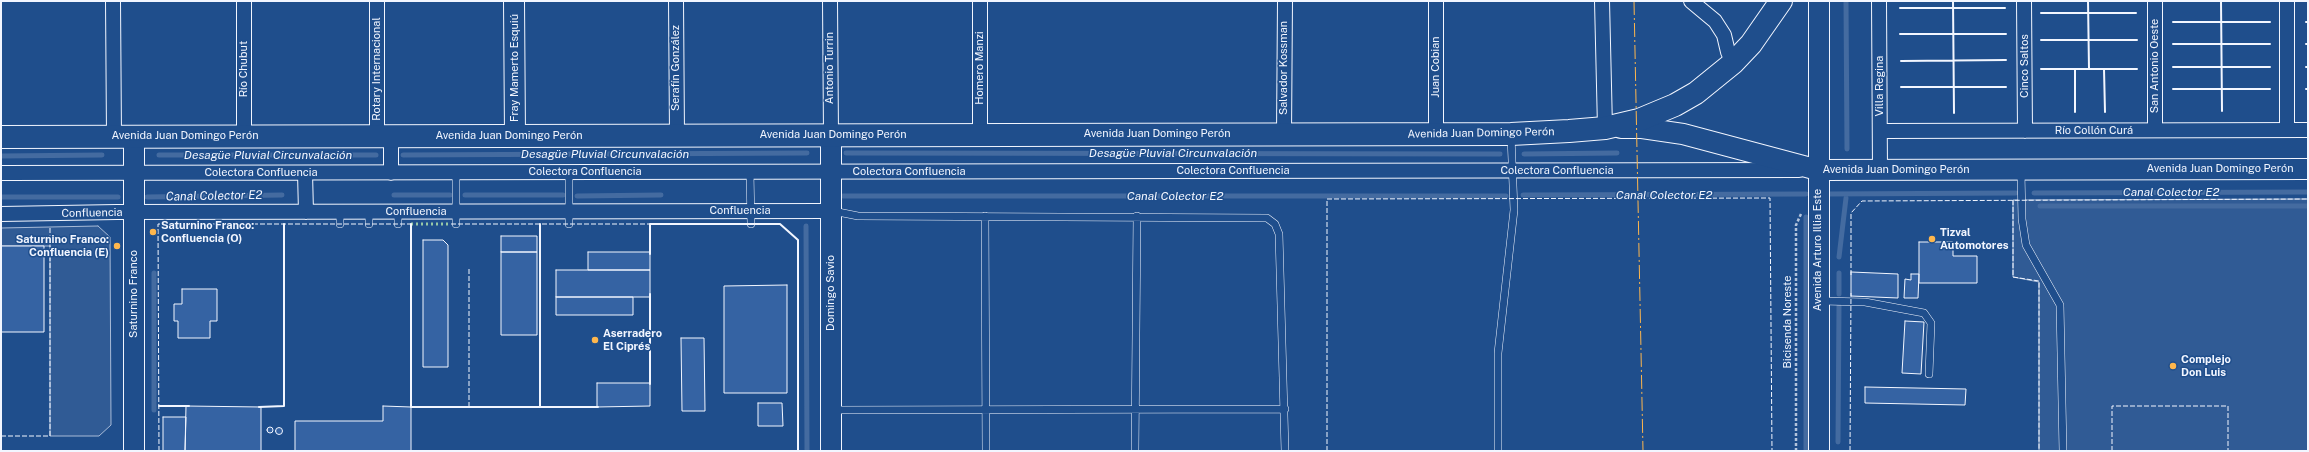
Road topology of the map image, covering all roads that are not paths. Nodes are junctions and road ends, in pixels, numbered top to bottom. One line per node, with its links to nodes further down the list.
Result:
1 (113, 1): 31 (street)
2 (244, 1): 32 (street, Río Chubut)
3 (377, 1): 33 (street, Rotary Internacional)
4 (514, 1): 34 (street, Fray Mamerto Esquiú)
5 (676, 1): 28 (street, Serafín González)
6 (830, 1): 29 (street, Antonio Turrin)
7 (980, 1): 30 (street, Homero Manzi)
8 (1284, 1): 25 (street, Salvador Kossman)
9 (1436, 1): 26 (street, Juan Cobian)
10 (1602, 1): 19 (street)
11 (1691, 1): 18 (street)
12 (1781, 1): 18 (main road)
13 (1819, 1): 37 (street, Avenida Arturo Illia Este)
14 (1879, 1): 23 (street, Villa Regina)
15 (2024, 1): 24 (street, Cinco Saltos)
16 (2155, 1): 20 (street, San Antonio Oeste)
17 (2287, 1): 21 (street)
18 (1733, 63): 19 (main road)
19 (1605, 128): 27 (main road, Avenida Juan Domingo Perón); 37 (street, Avenida Juan Domingo Perón)
20 (2156, 130): 21 (street, Río Collón Curá); 24 (street, Río Collón Curá)
21 (2287, 130): 22 (street, Río Collón Curá)
22 (2308, 130)
23 (1880, 131): 24 (street, Río Collón Curá); 38 (street, Villa Regina)
24 (2025, 131)
25 (1284, 134): 26 (main road, Avenida Juan Domingo Perón); 30 (main road, Avenida Juan Domingo Perón)
26 (1436, 134): 27 (main road, Avenida Juan Domingo Perón)
27 (1511, 134): 40 (lane)
28 (677, 135): 29 (main road, Avenida Juan Domingo Perón); 34 (main road, Avenida Juan Domingo Perón)
29 (831, 135): 30 (main road, Avenida Juan Domingo Perón); 43 (street, Domingo Savio)
30 (980, 135)
31 (124, 136): 32 (main road, Avenida Juan Domingo Perón); 35 (main road, Avenida Juan Domingo Perón); 45 (street, Saturnino Franco)
32 (244, 136): 33 (main road, Avenida Juan Domingo Perón)
33 (384, 136): 34 (main road, Avenida Juan Domingo Perón); 47 (street, Rotary Internacional)
34 (515, 136)
35 (1, 137)
36 (2308, 169): 39 (street, Avenida Juan Domingo Perón)
37 (1818, 170): 38 (street, Avenida Juan Domingo Perón); 40 (street, Colectora Confluencia); 58 (street, Avenida Arturo Illia Este)
38 (1880, 170): 39 (street, Avenida Juan Domingo Perón)
39 (2021, 170): 71 (lane)
40 (1513, 171): 43 (street, Colectora Confluencia); 69 (lane)
41 (569, 172): 42 (street, Colectora Confluencia); 48 (street, Colectora Confluencia); 56 (lane)
42 (750, 172): 43 (street, Colectora Confluencia); 57 (lane)
43 (831, 172): 49 (street, Domingo Savio)
44 (1, 173): 45 (street, Colectora Confluencia)
45 (134, 173): 46 (street, Colectora Confluencia); 50 (street, Saturnino Franco)
46 (305, 173): 47 (street, Colectora Confluencia); 51 (street)
47 (390, 173): 48 (street, Colectora Confluencia)
48 (456, 173): 55 (lane)
49 (831, 211): 53 (lane); 57 (street, Confluencia); 63 (street, Domingo Savio)
50 (134, 212): 51 (street, Confluencia); 52 (street, Confluencia); 64 (street, Saturnino Franco)
51 (306, 212): 55 (street, Confluencia)
52 (1, 214)
53 (985, 216): 54 (lane); 60 (lane)
54 (1137, 216): 61 (lane); 62 (lane)
55 (456, 218): 56 (street, Confluencia)
56 (569, 218): 57 (street, Confluencia)
57 (751, 218)
58 (1818, 301): 59 (lane); 70 (street, Avenida Arturo Illia Este)
59 (1929, 374)
60 (986, 409): 61 (lane); 63 (lane); 66 (lane)
61 (1136, 409): 62 (lane); 67 (lane)
62 (1285, 409): 68 (lane)
63 (831, 410): 65 (street, Domingo Savio)
64 (134, 451)
65 (831, 451)
66 (986, 451)
67 (1135, 451)
68 (1285, 451)
69 (1498, 451)
70 (1818, 451)
71 (2063, 451)

